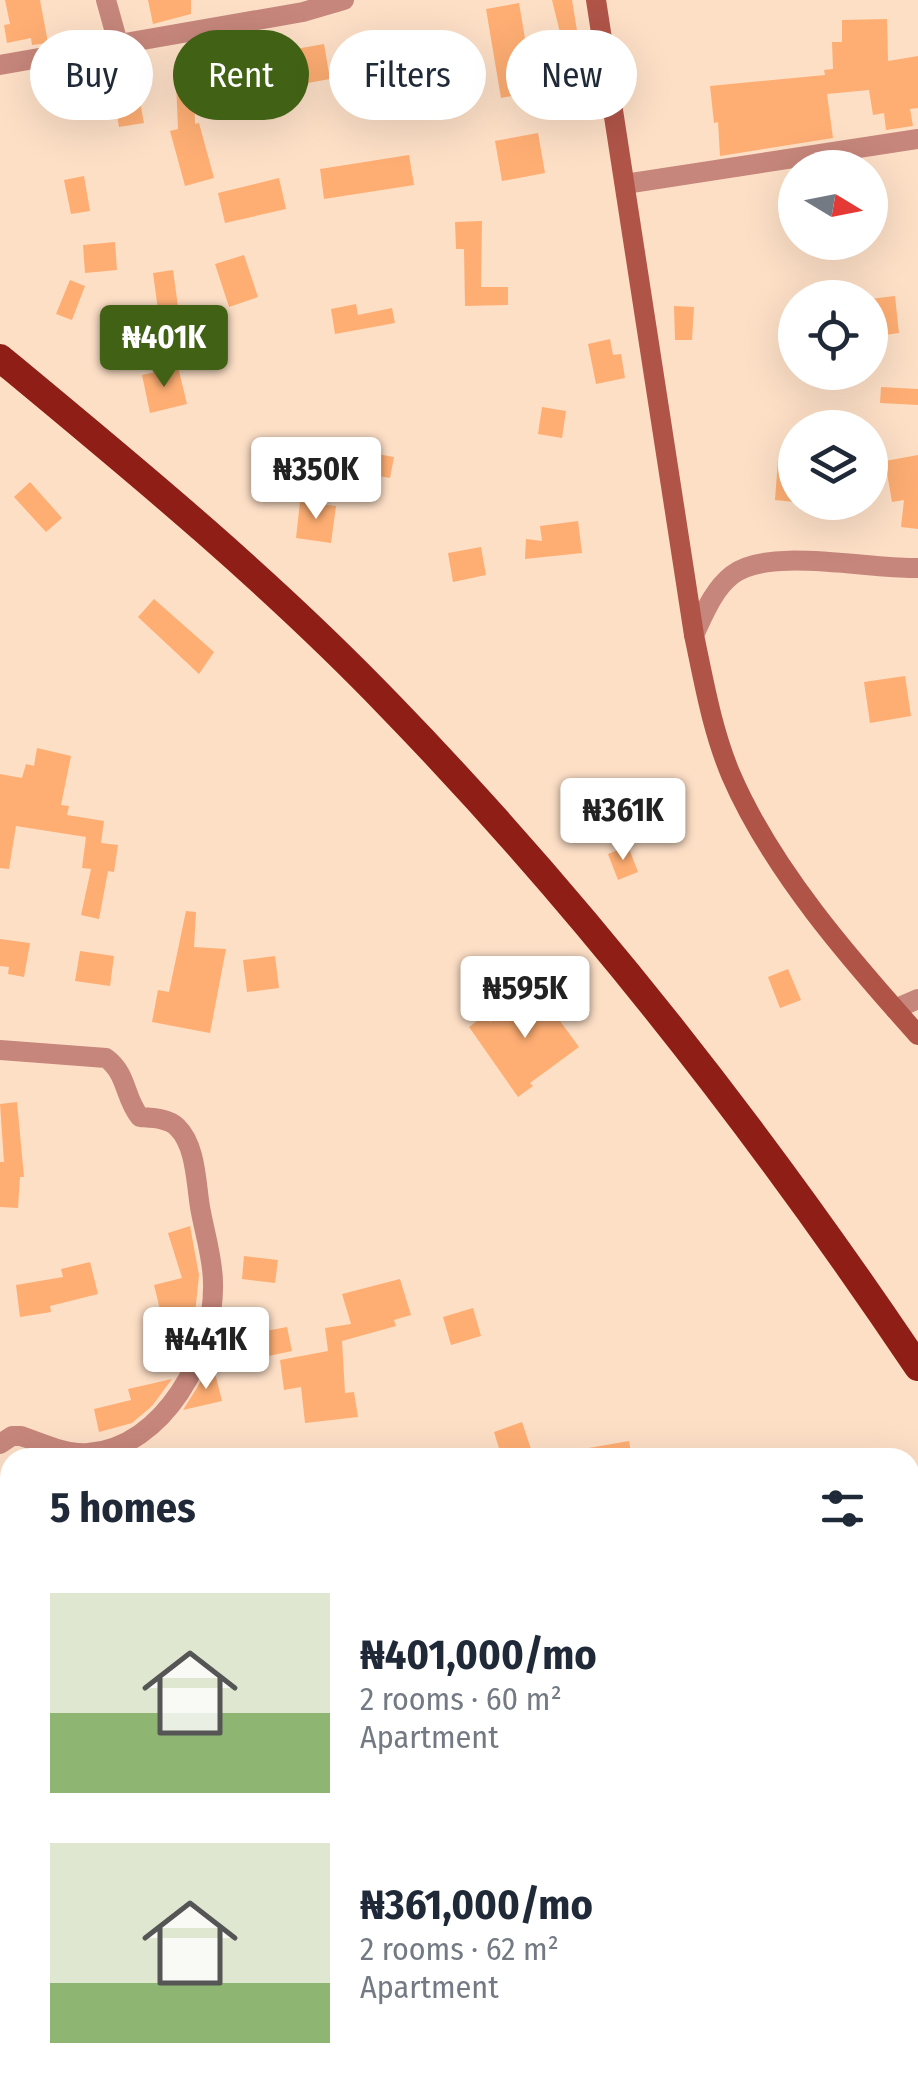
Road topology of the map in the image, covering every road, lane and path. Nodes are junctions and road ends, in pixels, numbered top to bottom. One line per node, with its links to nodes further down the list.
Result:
1 (106, 0): 4 (street)
2 (344, 0): 5 (street)
3 (596, 0): 9 (main road)
4 (114, 30)
5 (153, 37)
6 (30, 59): 7 (street)
7 (0, 65)
8 (918, 139): 9 (street)
9 (625, 184): 12 (main road)
10 (0, 358): 17 (highway)
11 (918, 568): 12 (street)
12 (694, 635): 14 (main road)
13 (918, 998): 14 (street)
14 (895, 1010): 15 (main road)
15 (918, 1035)
16 (0, 1050): 20 (street)
17 (918, 1367)
18 (0, 1444): 19 (street)
19 (63, 1448)
20 (115, 1448)

